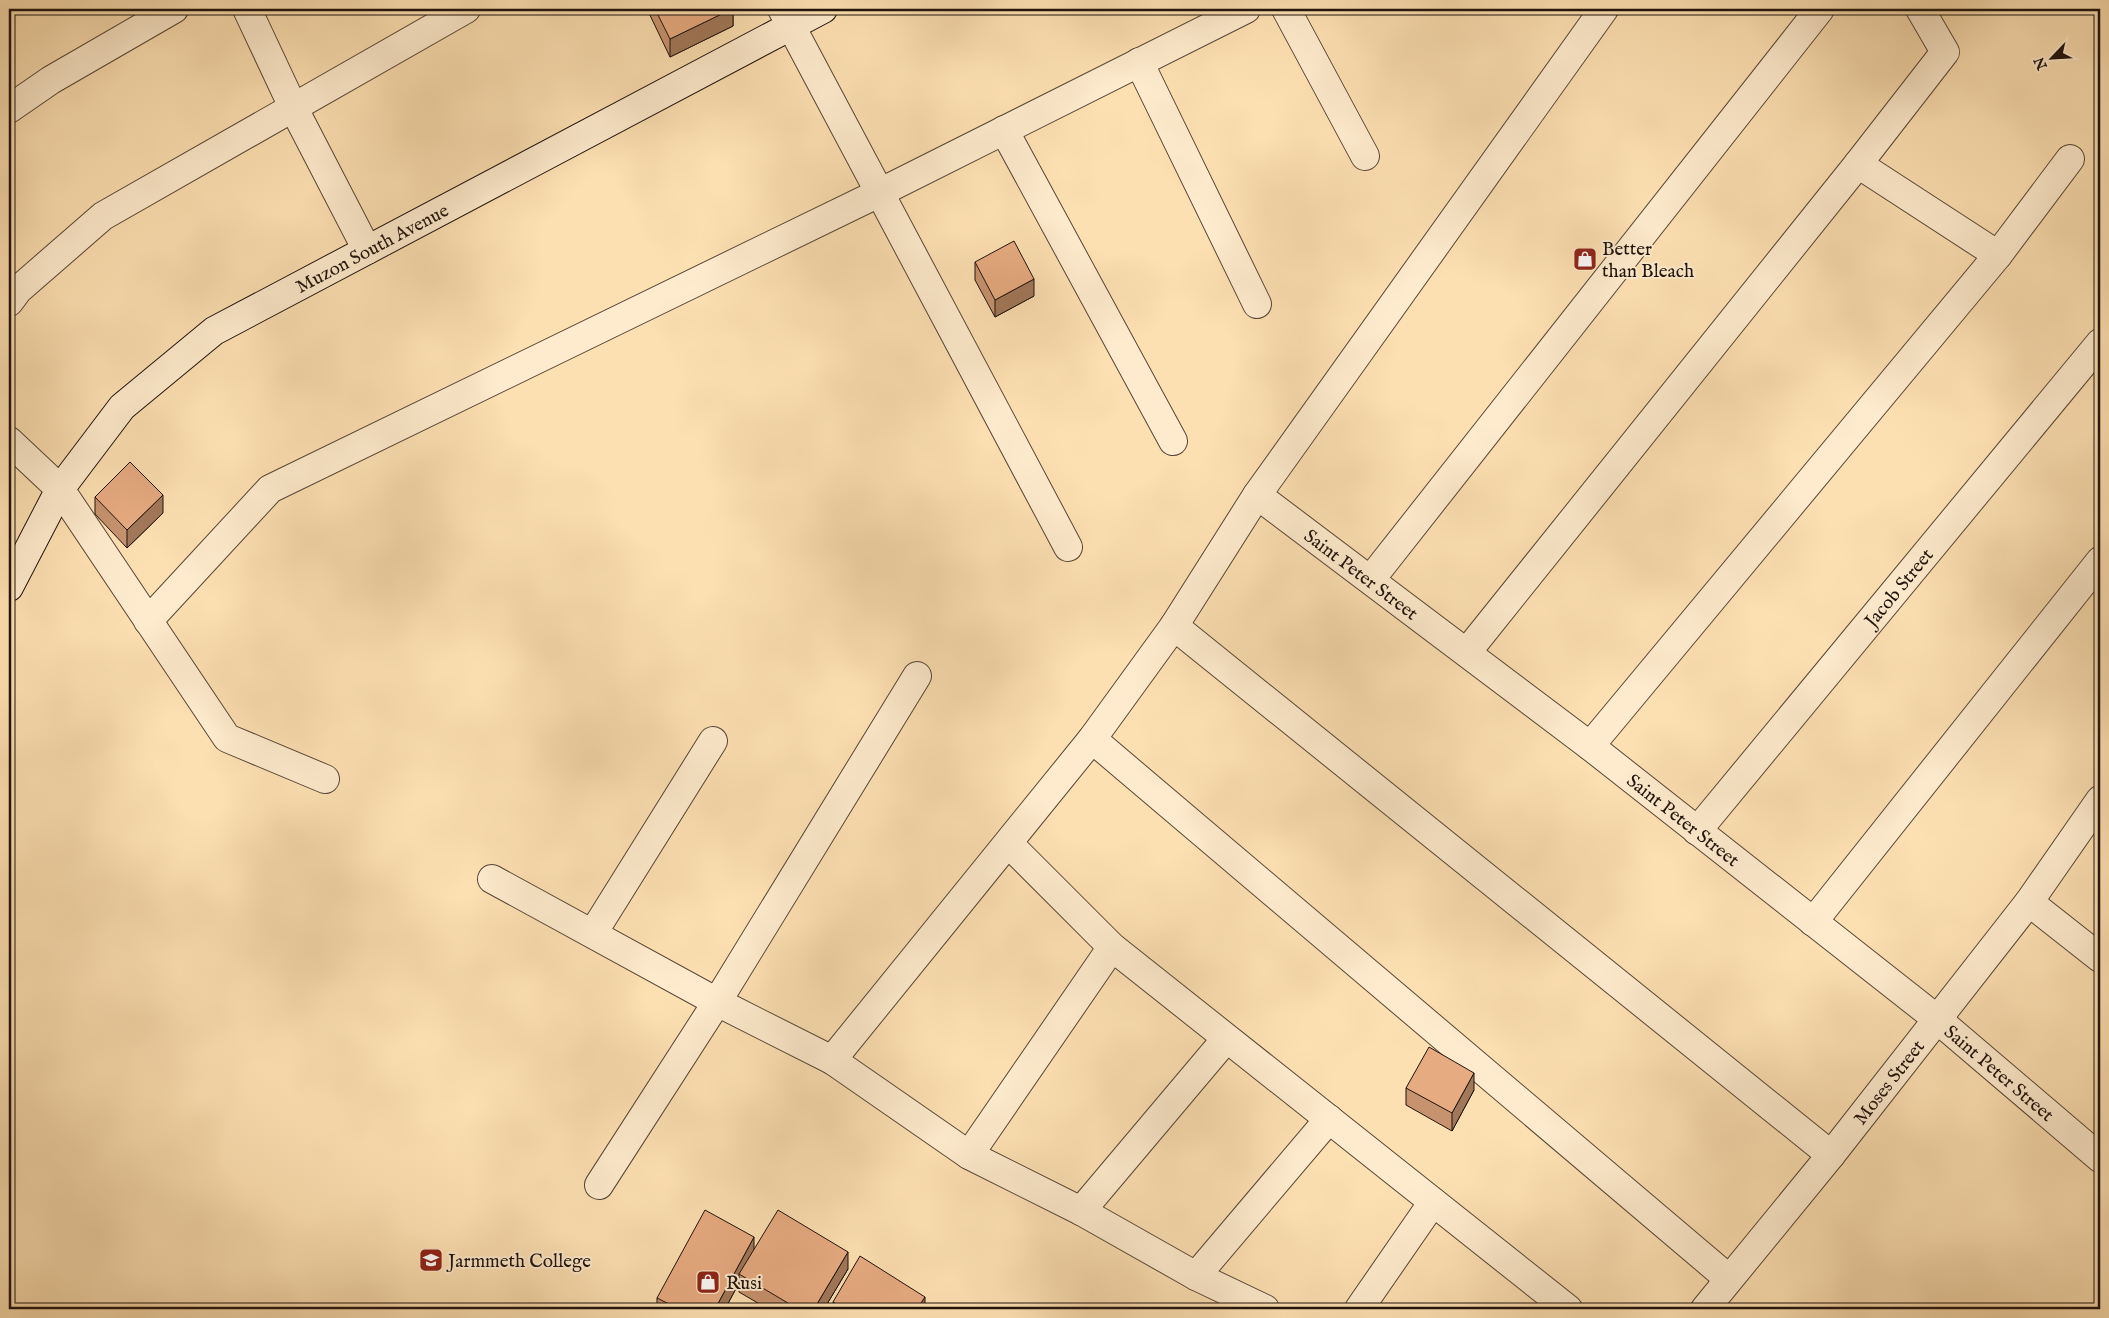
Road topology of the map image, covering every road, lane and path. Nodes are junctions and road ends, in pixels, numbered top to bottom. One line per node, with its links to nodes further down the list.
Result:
1 (174, 9): 13 (street)
2 (247, 9): 12 (street)
3 (466, 9): 12 (street)
4 (822, 9): 10 (street, Muzon South Avenue)
5 (1246, 9): 11 (street)
6 (1286, 9): 15 (street)
7 (1604, 9): 27 (street)
8 (1820, 9): 30 (street)
9 (1920, 9): 17 (street)
10 (786, 17): 18 (street); 19 (street, Muzon South Avenue)
11 (1138, 62): 14 (street); 22 (street)
12 (293, 107): 19 (street); 21 (street)
13 (9, 108)
14 (1004, 130): 18 (street); 25 (street)
15 (1365, 156)
16 (2070, 159): 20 (street)
17 (1858, 164): 20 (street); 34 (street)
18 (879, 192): 28 (street); 32 (street)
19 (367, 250): 26 (street, Muzon South Avenue)
20 (1998, 254): 38 (street)
21 (9, 302)
22 (1257, 304)
23 (2100, 343): 41 (street, Jacob Street)
24 (9, 441): 26 (street)
25 (1173, 441)
26 (60, 489): 31 (street, Muzon South Avenue); 32 (street)
27 (1257, 495): 30 (street, Saint Peter Street); 33 (street)
28 (1068, 548)
29 (2100, 561): 45 (street)
30 (1371, 580): 34 (street, Saint Peter Street)
31 (9, 586)
32 (148, 621): 39 (street)
33 (1174, 626): 36 (street); 55 (street)
34 (1467, 652): 38 (street, Saint Peter Street)
35 (917, 676): 49 (street)
36 (1092, 739): 42 (street); 61 (street)
37 (713, 741): 46 (street)
38 (1590, 746): 41 (street, Saint Peter Street)
39 (325, 779)
40 (2100, 800): 44 (street, Moses Street)
41 (1697, 831): 45 (street, Saint Peter Street)
42 (1009, 844): 47 (street); 52 (street)
43 (492, 879): 46 (street)
44 (2029, 902): 48 (street); 50 (street, Moses Street)
45 (1813, 922): 50 (street, Saint Peter Street)
46 (593, 933): 49 (street)
47 (1112, 947): 51 (street); 54 (street)
48 (2100, 958)
49 (717, 1002): 52 (street); 57 (street)
50 (1938, 1019): 55 (street, Moses Street); 56 (street, Saint Peter Street)
51 (1226, 1039): 53 (street); 59 (street)
52 (832, 1060): 54 (street)
53 (1328, 1119): 58 (street); 60 (street)
54 (969, 1155): 59 (street)
55 (1831, 1155): 61 (street, Moses Street)
56 (2100, 1158)
57 (599, 1185)
58 (1433, 1202): 63 (street); 64 (street)
59 (1081, 1211): 60 (street)
60 (1196, 1276): 62 (street)
61 (1729, 1280): 65 (street, Moses Street)
62 (1264, 1309)
63 (1359, 1309)
64 (1568, 1309)
65 (1705, 1309)

